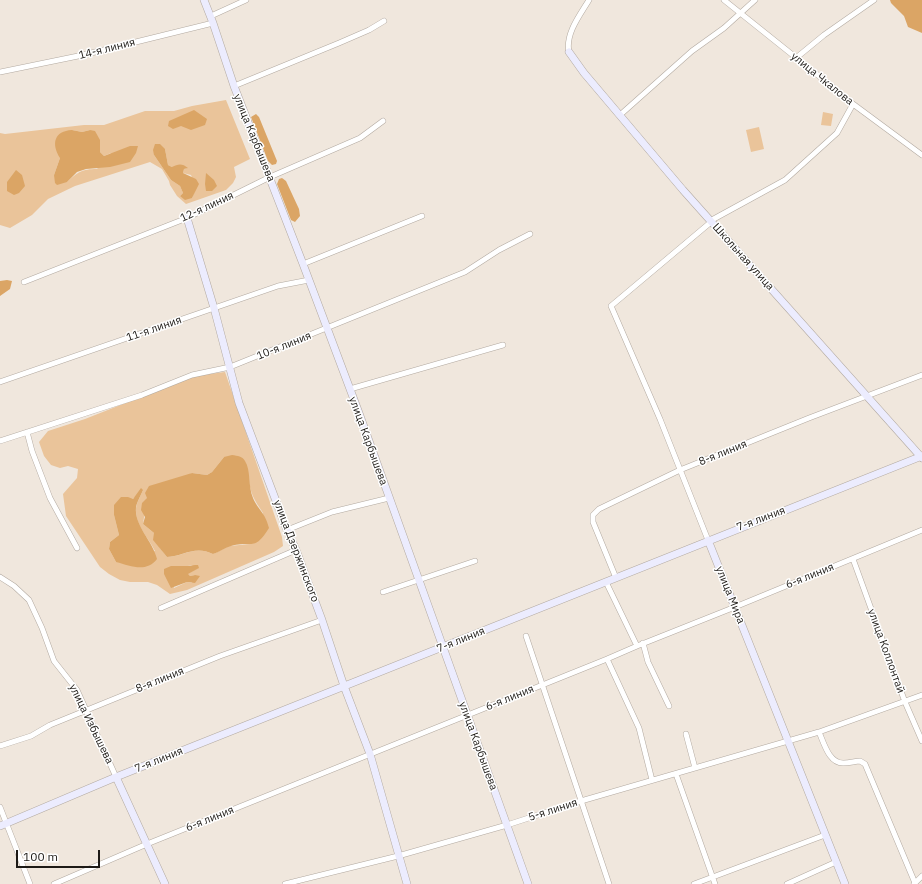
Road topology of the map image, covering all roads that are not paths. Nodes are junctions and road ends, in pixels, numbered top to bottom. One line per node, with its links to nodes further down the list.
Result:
1 (204, 0): 8 (main road, улица Карбышева)
2 (246, 0): 8 (street, 14-я линия)
3 (589, 0): 10 (street)
4 (724, 0): 7 (street, улица Чкалова)
5 (755, 0): 7 (street)
6 (874, 0): 11 (street)
7 (740, 13): 11 (street, улица Чкалова); 15 (street)
8 (212, 19): 12 (street, 14-я линия); 13 (main road, улица Карбышева)
9 (384, 21): 13 (street)
10 (570, 52): 15 (main road, Школьная улица)
11 (796, 58): 14 (street, улица Чкалова)
12 (0, 72)
13 (234, 86): 18 (main road, улица Карбышева)
14 (853, 104): 17 (street, улица Чкалова); 21 (street)
15 (620, 115): 21 (main road, Школьная улица)
16 (383, 121): 18 (street, 12-я линия)
17 (922, 155)
18 (270, 177): 20 (street, 12-я линия); 23 (main road, улица Карбышева)
19 (422, 216): 23 (street)
20 (187, 218): 25 (street, 12-я линия); 26 (main road, улица Дзержинского)
21 (711, 222): 33 (main road, Школьная улица); 37 (street, улица Мира)
22 (530, 234): 27 (street, 10-я линия)
23 (303, 264): 24 (main road, улица Карбышева)
24 (309, 280): 26 (street, 11-я линия); 27 (main road, улица Карбышева)
25 (24, 282)
26 (214, 308): 29 (main road, улица Дзержинского); 31 (street, 11-я линия)
27 (327, 328): 29 (street, 10-я линия); 32 (main road, улица Карбышева)
28 (503, 345): 32 (street)
29 (230, 367): 34 (street, 10-я линия); 39 (main road, улица Дзержинского)
30 (922, 375): 33 (street, 8-я линия)
31 (0, 382)
32 (350, 389): 38 (main road, улица Карбышева)
33 (868, 396): 36 (main road, Школьная улица); 37 (street, 8-я линия)
34 (27, 432): 35 (street, 10-я линия); 42 (street)
35 (0, 441)
36 (922, 457): 41 (main road, 7-я линия)
37 (680, 470): 41 (street, улица Мира); 47 (street, 8-я линия)
38 (389, 498): 39 (street); 48 (main road, улица Карбышева)
39 (287, 530): 43 (main road, улица Дзержинского)
40 (922, 530): 44 (street, 6-я линия)
41 (708, 540): 47 (main road, 7-я линия); 51 (main road, улица Мира)
42 (77, 548)
43 (296, 550): 52 (street); 53 (main road, улица Дзержинского)
44 (853, 559): 51 (street, 6-я линия); 62 (street, улица Коллонтай)
45 (474, 561): 48 (street)
46 (0, 578): 64 (street, улица Избышева)
47 (616, 578): 49 (main road, 7-я линия)
48 (418, 580): 50 (street); 57 (main road, улица Карбышева)
49 (606, 582): 56 (street); 57 (main road, 7-я линия)
50 (383, 592)
51 (735, 607): 55 (street, 6-я линия); 68 (main road, улица Мира)
52 (162, 608)
53 (322, 620): 60 (main road, улица Дзержинского); 64 (street, 8-я линия)
54 (526, 636): 59 (street)
55 (643, 643): 56 (street, 6-я линия); 63 (street)
56 (637, 646): 58 (street, 6-я линия)
57 (443, 647): 60 (main road, 7-я линия); 65 (main road, улица Карбышева)
58 (607, 659): 59 (street, 6-я линия); 75 (street)
59 (542, 685): 65 (street, 6-я линия); 76 (street)
60 (344, 686): 71 (main road, улица Дзержинского); 74 (main road, 7-я линия)
61 (922, 695): 62 (street, 5-я линия)
62 (905, 702): 66 (street, 5-я линия); 69 (street, улица Коллонтай)
63 (669, 706)
64 (86, 711): 70 (street, 8-я линия); 74 (street, улица Избышева)
65 (467, 716): 71 (street, 6-я линия); 79 (main road, улица Карбышева)
66 (819, 732): 68 (street, 5-я линия); 86 (street)
67 (686, 734): 72 (street)
68 (789, 741): 72 (street, 5-я линия); 80 (main road, улица Мира)
69 (922, 741)
70 (0, 746)
71 (370, 754): 81 (street, 6-я линия); 82 (main road, улица Дзержинского)
72 (695, 768): 73 (street, 5-я линия)
73 (676, 774): 75 (street, 5-я линия); 84 (street)
74 (116, 777): 78 (main road, 7-я линия); 81 (main road, улица Избышева)
75 (652, 780): 76 (street, 5-я линия)
76 (581, 800): 79 (street, 5-я линия); 93 (street)
77 (0, 807): 78 (street)
78 (3, 825): 87 (street)
79 (506, 825): 82 (street, 5-я линия); 92 (main road, улица Карбышева)
80 (825, 835): 83 (main road, улица Мира); 84 (street)
81 (147, 844): 88 (street, 6-я линия); 89 (main road, улица Избышева)
82 (398, 856): 90 (street, 5-я линия); 91 (main road, улица Дзержинского)
83 (836, 862): 96 (street); 97 (main road, улица Мира)
84 (712, 876): 94 (street); 95 (street)
85 (922, 876): 86 (street)
86 (915, 883)
87 (30, 884)
88 (54, 884)
89 (165, 884)
90 (285, 884)
91 (407, 884)
92 (528, 884)
93 (609, 884)
94 (694, 884)
95 (715, 884)
96 (787, 884)
97 (845, 884)

